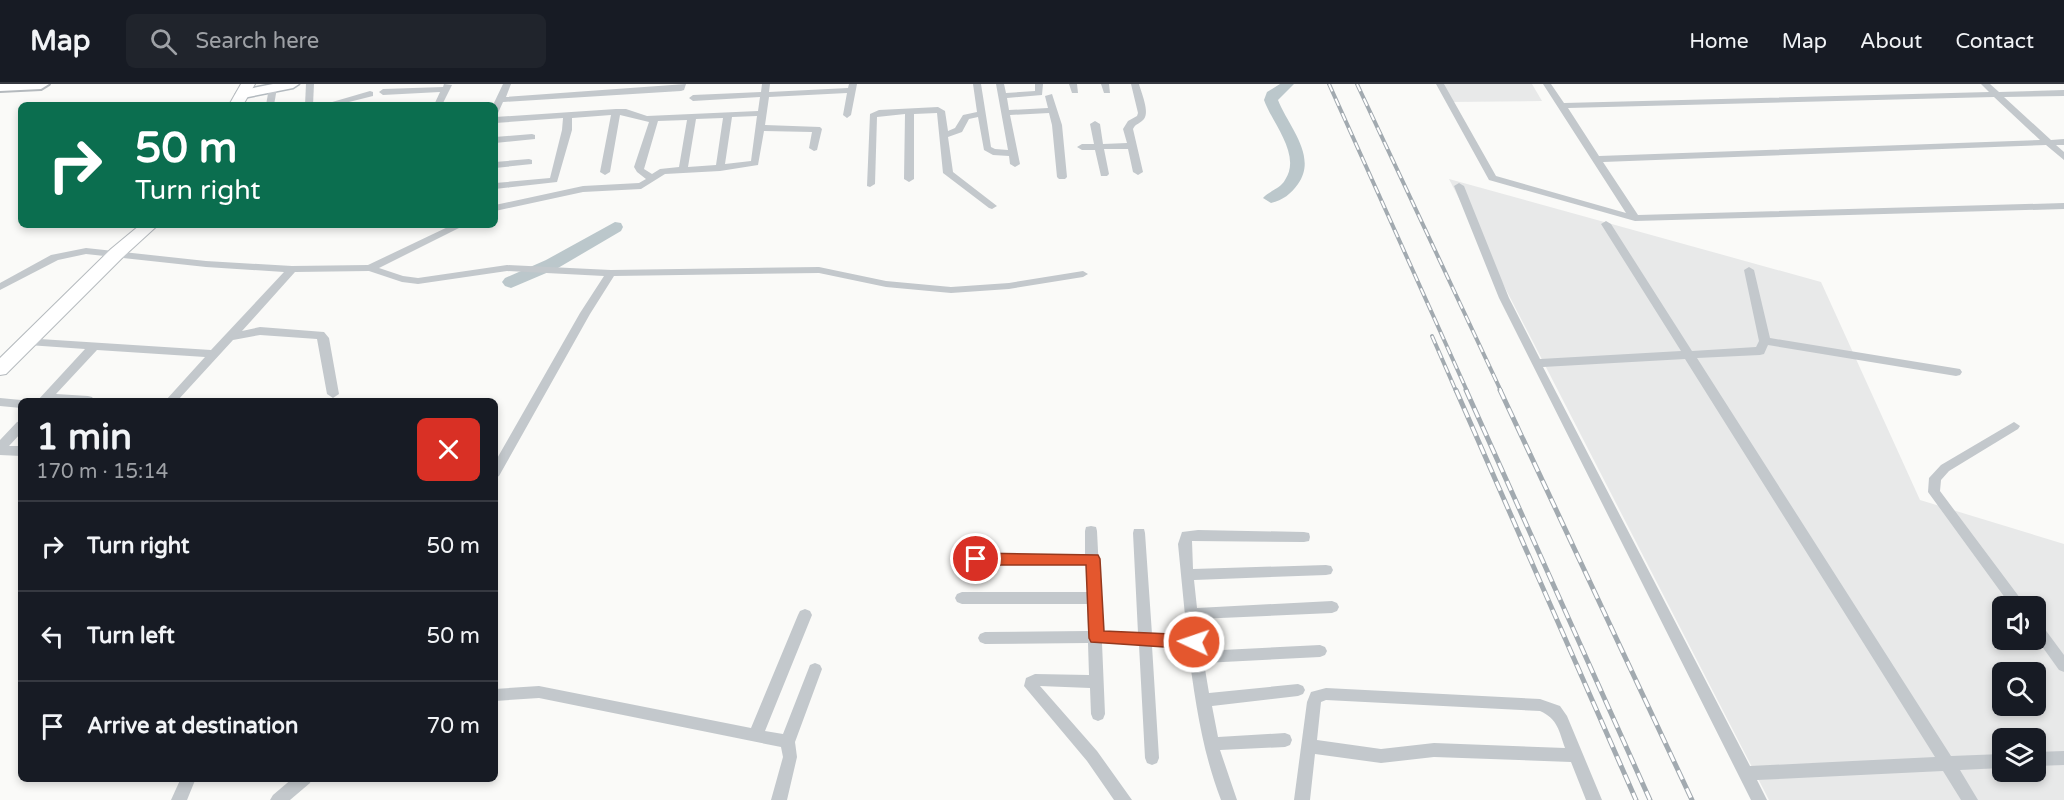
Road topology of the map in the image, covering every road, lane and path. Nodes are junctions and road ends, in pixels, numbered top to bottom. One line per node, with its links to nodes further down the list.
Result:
1 (41, 84): 15 (highway)
2 (293, 84): 16 (main road)
3 (310, 84): 33 (street)
4 (375, 84): 24 (street)
5 (507, 84): 37 (street)
6 (682, 84): 22 (street)
7 (977, 84): 46 (street)
8 (1000, 84): 28 (street)
9 (1022, 84): 26 (street)
10 (1039, 84): 26 (street)
11 (1135, 84): 61 (street)
12 (1440, 84): 85 (street)
13 (1547, 84): 39 (street)
14 (1984, 84): 27 (street)
15 (0, 86)
16 (273, 86): 20 (main road); 32 (street)
17 (447, 86): 21 (street); 36 (street)
18 (853, 87): 19 (street); 50 (street)
19 (765, 89): 31 (street); 47 (street)
20 (244, 92)
21 (383, 92)
22 (634, 92): 25 (street)
23 (2064, 93): 27 (street)
24 (370, 94): 34 (street); 35 (street)
25 (587, 94): 30 (street); 40 (street)
26 (1024, 94): 28 (street)
27 (1996, 95): 39 (street); 60 (street)
28 (1001, 96): 41 (street)
29 (1049, 96): 42 (street)
30 (542, 97): 38 (street); 44 (street)
31 (693, 98)
32 (270, 102)
33 (309, 102)
34 (338, 102)
35 (366, 102)
36 (439, 102)
37 (498, 103)
38 (498, 105)
39 (1561, 106): 67 (street)
40 (583, 109)
41 (1004, 110): 42 (street); 46 (street); 65 (street)
42 (1052, 110): 76 (street)
43 (910, 111): 56 (street); 78 (street); 79 (street)
44 (538, 112)
45 (616, 112): 48 (street); 52 (street); 73 (street)
46 (981, 112): 56 (street); 65 (street)
47 (763, 113): 49 (street); 55 (street)
48 (568, 115): 53 (street); 80 (street)
49 (728, 115): 51 (street); 71 (street)
50 (848, 115)
51 (692, 117): 52 (street); 72 (street)
52 (654, 119): 77 (street)
53 (498, 120)
54 (1095, 124): 63 (street)
55 (761, 128): 64 (street); 71 (street)
56 (944, 135): 82 (street)
57 (532, 137): 58 (street)
58 (498, 140)
59 (2064, 142): 60 (street)
60 (2047, 143): 66 (street); 67 (street)
61 (1132, 146): 63 (street); 74 (street)
62 (1082, 147): 63 (street)
63 (1099, 147): 75 (street)
64 (814, 148)
65 (1012, 153): 70 (street)
66 (2064, 157)
67 (1597, 159): 85 (street)
68 (529, 162): 69 (street)
69 (498, 165)
70 (1015, 165)
71 (720, 168): 72 (street)
72 (683, 170): 77 (street)
73 (605, 172)
74 (1138, 172)
75 (1104, 174)
76 (1062, 177)
77 (651, 178): 84 (street)
78 (909, 179)
79 (870, 184)
80 (498, 186)
81 (1459, 186): 104 (street)
82 (992, 206)
83 (2064, 206): 85 (street)
84 (498, 207)
85 (1635, 218)
86 (1606, 224): 103 (street)
87 (146, 228): 91 (main road)
88 (436, 228): 90 (street)
89 (454, 228): 90 (street)
90 (430, 240): 92 (street)
91 (117, 253): 93 (street); 97 (street); 99 (main road)
92 (369, 268): 93 (street); 95 (street)
93 (292, 269): 98 (street)
94 (1749, 270): 100 (street)
95 (611, 273): 96 (street); 116 (street)
96 (1083, 274)
97 (0, 288)
98 (230, 338): 102 (street); 107 (street)
99 (28, 341): 101 (street); 105 (main road)
100 (1765, 341): 103 (street); 106 (street)
101 (93, 347): 102 (street); 108 (street)
102 (215, 354): 109 (street)
103 (1688, 354): 104 (street); 154 (street)
104 (1536, 363): 155 (street)
105 (0, 369)
106 (1956, 372)
107 (333, 394)
108 (46, 398)
109 (174, 398)
110 (0, 402): 111 (street)
111 (18, 404)
112 (2014, 426): 124 (street)
113 (18, 428): 114 (street)
114 (0, 449): 115 (street)
115 (18, 451)
116 (498, 468)
117 (1091, 531): 121 (street)
118 (1139, 533): 132 (street)
119 (1304, 537): 123 (street)
120 (976, 559): 121 (street)
121 (1093, 559): 126 (street)
122 (1326, 570): 123 (street)
123 (1186, 575): 128 (street)
124 (2012, 596)
125 (962, 598): 126 (street)
126 (1095, 598): 131 (street)
127 (1332, 608): 128 (street)
128 (1191, 614): 133 (street)
129 (805, 615): 144 (street)
130 (985, 638): 131 (street)
131 (1097, 638): 132 (street); 139 (street)
132 (1144, 639): 133 (street); 150 (street)
133 (1194, 642): 136 (street)
134 (2046, 642): 137 (street)
135 (1320, 651): 136 (street)
136 (1196, 657): 142 (street)
137 (2064, 666)
138 (815, 669): 146 (street)
139 (1098, 682): 143 (street); 161 (street)
140 (1298, 690): 142 (street)
141 (498, 695): 144 (street)
142 (1203, 699): 147 (street)
143 (1098, 714)
144 (756, 734): 146 (street)
145 (1285, 740): 147 (street)
146 (788, 742): 160 (street)
147 (1211, 744): 162 (street)
148 (1308, 746): 149 (street); 149 (street); 163 (street)
149 (1576, 755): 164 (street)
150 (1152, 758)
151 (2064, 758): 152 (street)
152 (2046, 759)
153 (1992, 762): 154 (street)
154 (1947, 764): 155 (street); 166 (street)
155 (1746, 773): 165 (street)
156 (187, 782): 158 (street)
157 (300, 782): 159 (street)
158 (179, 800)
159 (278, 800)
160 (779, 800)
161 (1124, 800)
162 (1229, 800)
163 (1302, 800)
164 (1594, 800)
165 (1759, 800)
166 (1970, 800)

